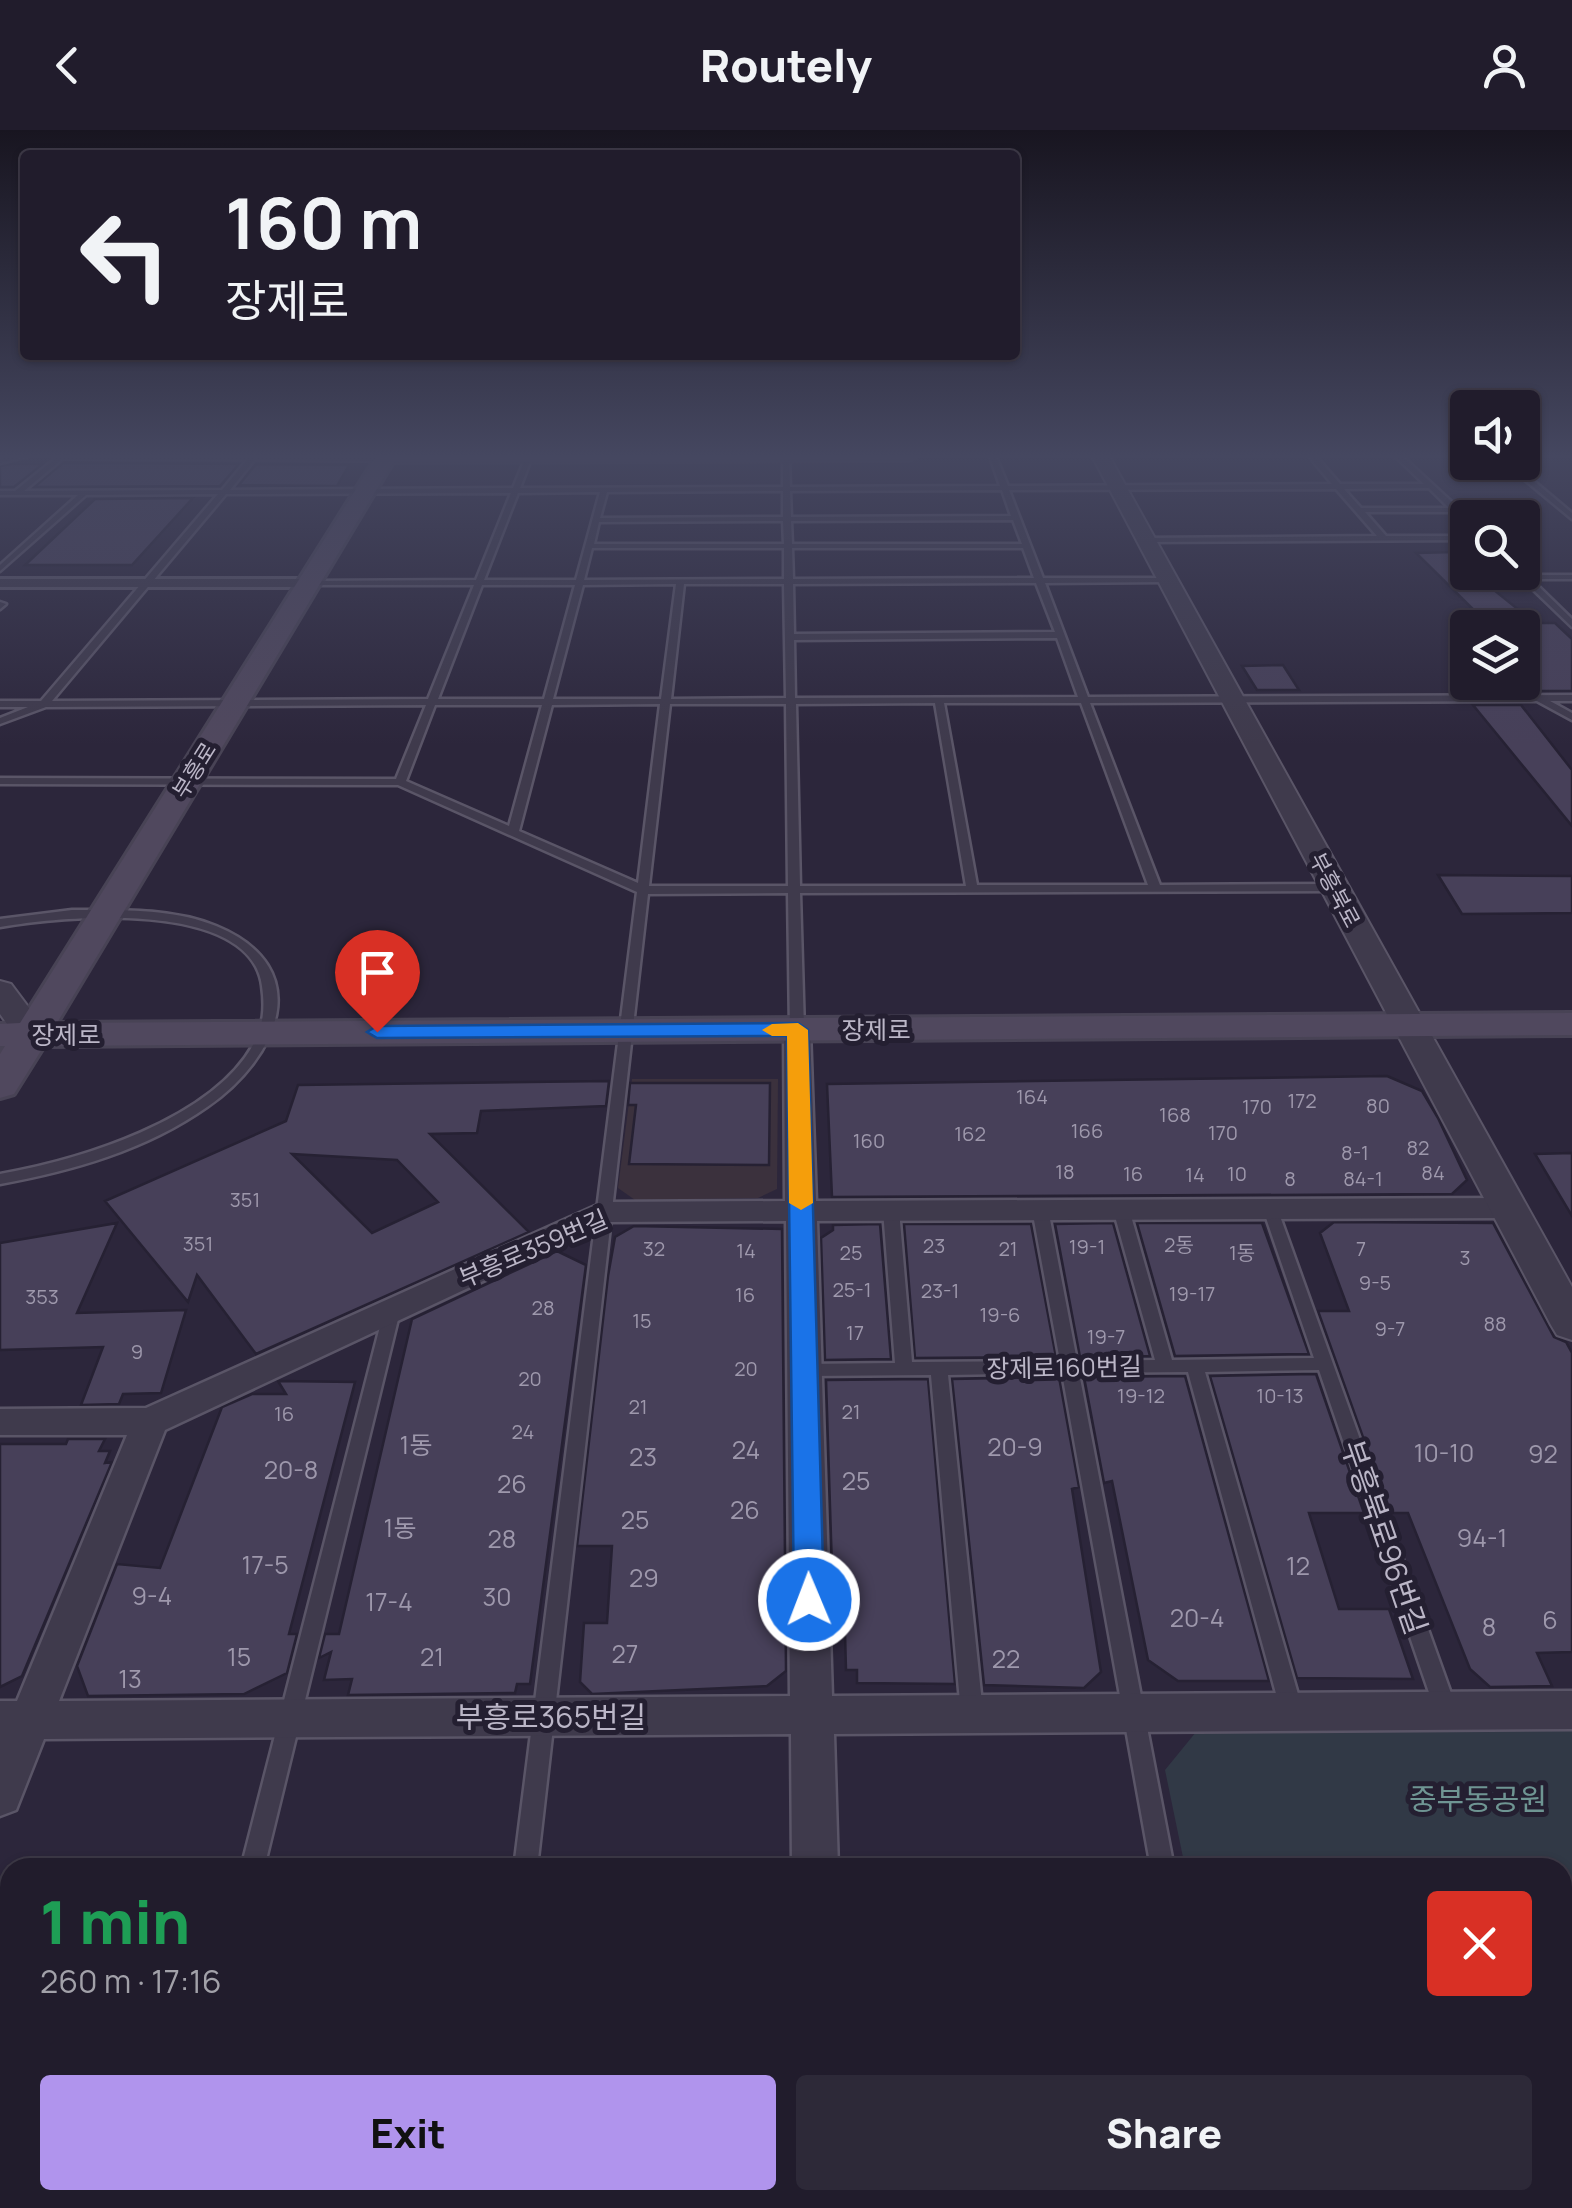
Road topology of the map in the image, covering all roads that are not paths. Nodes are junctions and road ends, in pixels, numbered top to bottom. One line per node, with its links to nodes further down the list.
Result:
1 (20, 551): 9 (lane)
2 (174, 551): 15 (lane)
3 (329, 551): 20 (main road, 부흥로)
4 (492, 551): 16 (lane)
5 (589, 551): 17 (lane)
6 (788, 551): 14 (lane)
7 (1029, 551): 12 (lane)
8 (1151, 551): 13 (street, 부흥북로)
9 (0, 569)
10 (1540, 576): 11 (lane)
11 (1572, 577)
12 (1039, 580): 13 (lane); 14 (lane); 23 (lane)
13 (1167, 580): 25 (street, 부흥북로)
14 (788, 581): 18 (lane); 24 (lane)
15 (148, 582): 19 (street); 20 (street); 38 (lane)
16 (479, 582): 17 (lane); 20 (lane); 34 (lane)
17 (580, 582): 18 (lane); 35 (lane)
18 (680, 582): 33 (lane)
19 (0, 583)
20 (309, 583): 36 (main road, 부흥로)
21 (1537, 590): 22 (lane)
22 (1572, 624)
23 (1060, 636): 24 (lane); 29 (lane)
24 (789, 637): 31 (lane)
25 (1231, 698): 26 (lane); 29 (lane); 46 (street, 부흥북로)
26 (1450, 698)
27 (1540, 698): 28 (lane)
28 (1572, 698)
29 (1084, 699): 32 (lane); 45 (lane)
30 (1540, 699): 39 (lane)
31 (791, 700): 32 (lane); 33 (lane); 49 (lane)
32 (939, 700): 47 (lane)
33 (666, 701): 35 (lane); 48 (lane)
34 (432, 702): 35 (lane); 36 (lane); 43 (lane)
35 (548, 702): 44 (lane)
36 (235, 703): 38 (lane); 42 (main road, 부흥로)
37 (0, 704): 38 (lane)
38 (44, 704): 40 (lane)
39 (1572, 718)
40 (0, 721)
41 (0, 781): 42 (lane)
42 (187, 782): 43 (lane); 50 (main road, 부흥로)
43 (400, 782): 44 (lane)
44 (513, 832): 48 (lane)
45 (1155, 888): 46 (lane); 47 (lane)
46 (1334, 888): 54 (street, 부흥북로)
47 (972, 889): 49 (lane)
48 (643, 890): 49 (lane); 56 (lane)
49 (794, 890): 55 (lane)
50 (107, 911): 51 (lane); 57 (lane); 58 (main road, 부흥로)
51 (0, 923)
52 (0, 991): 58 (street)
53 (1572, 1024): 54 (main road, 장제로)
54 (1409, 1026): 55 (main road, 장제로); 62 (street, 부흥북로)
55 (798, 1030): 56 (main road, 장제로); 61 (street)
56 (626, 1031): 57 (main road, 장제로); 67 (lane)
57 (265, 1033): 58 (main road, 장제로); 60 (lane)
58 (16, 1035): 59 (main road, 부흥로)
59 (0, 1086)
60 (0, 1179)
61 (793, 1188): 65 (street, 부흥로359번길); 67 (street, 부흥로359번길); 76 (street)
62 (1508, 1208): 64 (street, 부흥로359번길); 69 (street, 부흥북로)
63 (1121, 1209): 64 (street, 부흥로359번길); 66 (street, 부흥로359번길); 71 (lane)
64 (1271, 1209): 70 (lane, 부흥북로96번길)
65 (891, 1210): 66 (street, 부흥로359번길); 74 (lane)
66 (1040, 1210): 73 (lane)
67 (604, 1212): 68 (street, 부흥로359번길); 85 (lane)
68 (392, 1312): 77 (street, 부흥로359번길); 86 (lane)
69 (1572, 1326)
70 (1324, 1364): 72 (lane, 장제로160번길); 79 (lane, 부흥북로96번길)
71 (1165, 1366): 72 (lane, 장제로160번길); 73 (lane, 장제로160번길)
72 (1194, 1366): 82 (lane)
73 (1070, 1368): 75 (lane, 장제로160번길); 81 (lane)
74 (904, 1369): 75 (lane, 장제로160번길); 76 (lane, 장제로160번길)
75 (940, 1369): 83 (lane)
76 (804, 1370): 84 (street)
77 (150, 1421): 78 (street, 부흥로359번길); 87 (street)
78 (0, 1422)
79 (1446, 1710): 80 (street); 82 (street)
80 (1572, 1710)
81 (1134, 1712): 82 (street); 83 (street); 92 (lane)
82 (1292, 1712)
83 (972, 1713): 84 (street)
84 (812, 1714): 85 (street, 부흥로365번길); 91 (street)
85 (543, 1716): 86 (street, 부흥로365번길); 90 (lane)
86 (291, 1718): 87 (street, 부흥로365번길); 89 (lane)
87 (15, 1719): 88 (street)
88 (0, 1795)
89 (255, 1858)
90 (526, 1858)
91 (815, 1858)
92 (1161, 1858)

